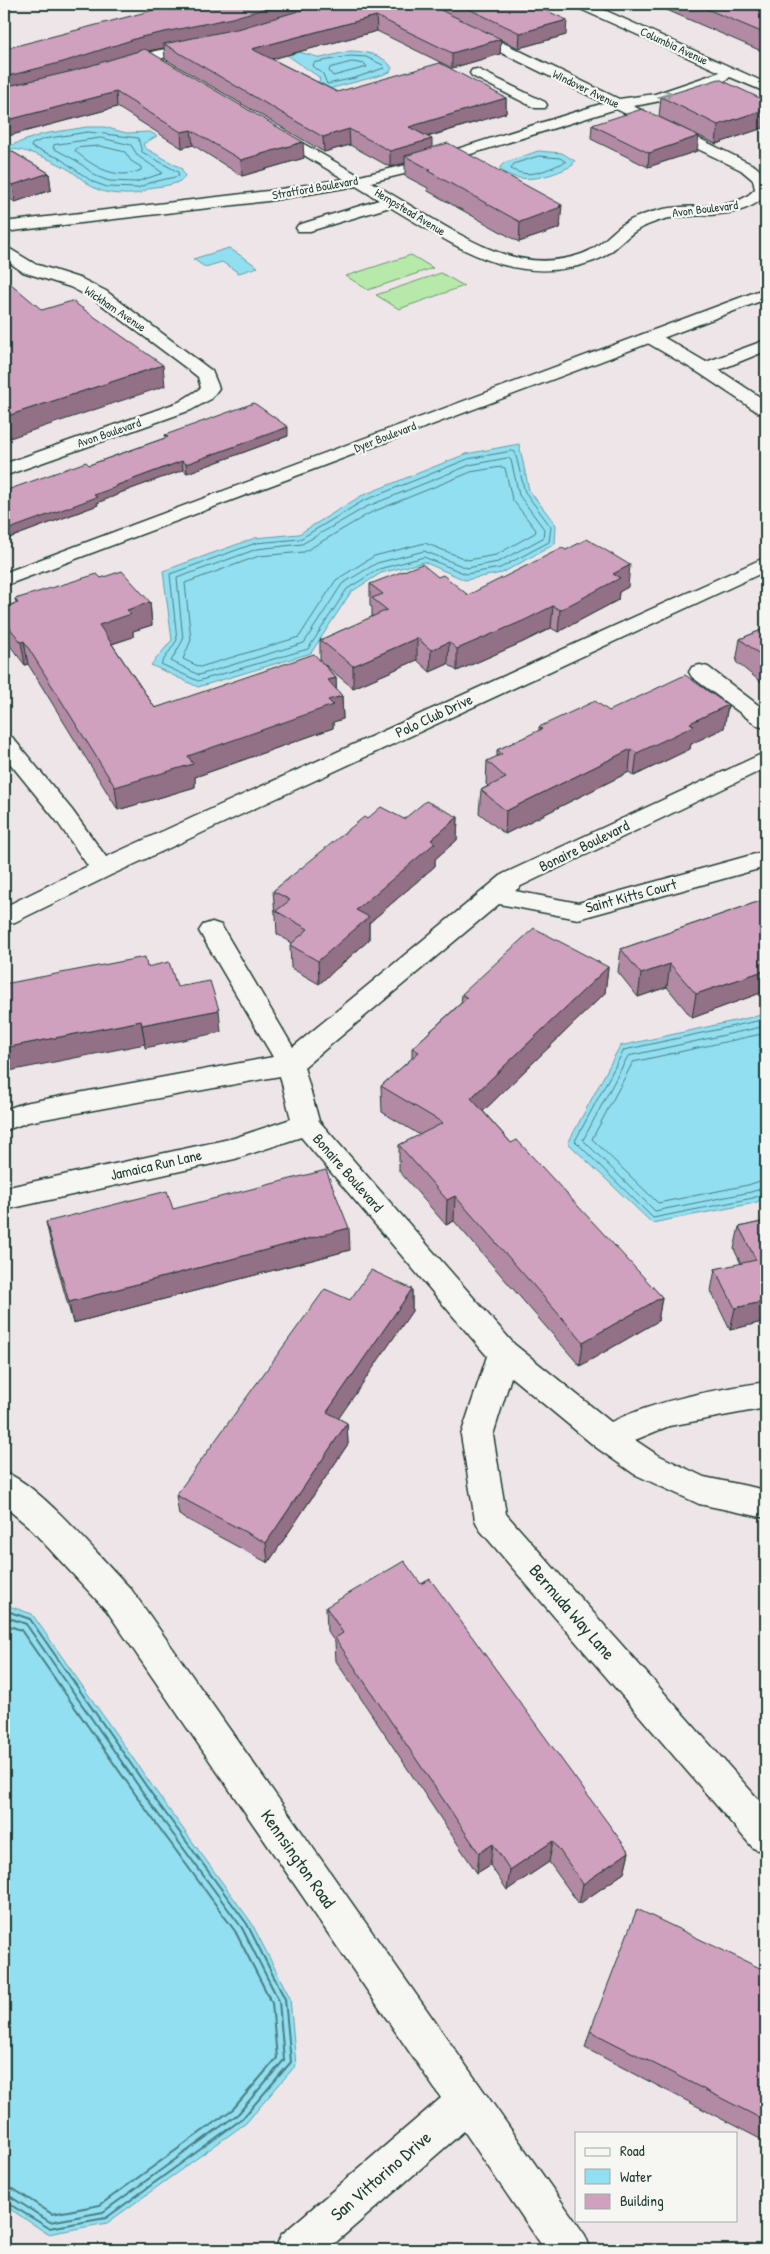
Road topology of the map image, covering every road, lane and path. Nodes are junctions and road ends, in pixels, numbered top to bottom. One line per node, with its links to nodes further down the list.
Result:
1 (413, 4): 9 (street, Windover Avenue)
2 (581, 4): 7 (street, Columbia Avenue)
3 (211, 44): 4 (street)
4 (148, 57): 5 (street); 6 (street)
5 (165, 67)
6 (111, 69)
7 (728, 71): 12 (street, Columbia Avenue); 14 (street, Stratford Boulevard)
8 (477, 73): 13 (street)
9 (558, 75): 10 (street); 14 (street, Windover Avenue)
10 (542, 80)
11 (526, 85): 13 (street)
12 (766, 88)
13 (509, 90): 15 (street)
14 (617, 104): 17 (street, Windover Avenue); 18 (street, Stratford Boulevard)
15 (540, 105)
16 (258, 122): 18 (street, Hempstead Avenue)
17 (759, 176): 23 (street, Avon Boulevard)
18 (359, 181): 19 (street, Hempstead Avenue); 20 (street, Stratford Boulevard)
19 (393, 201): 21 (street); 23 (street, Hempstead Avenue)
20 (4, 227)
21 (304, 228)
22 (4, 252): 28 (street, Wickham Avenue)
23 (521, 263)
24 (766, 293): 25 (street, Dyer Boulevard)
25 (652, 338): 27 (street); 32 (street, Dyer Boulevard)
26 (766, 345): 27 (street)
27 (705, 369): 29 (street)
28 (210, 388): 30 (street, Avon Boulevard)
29 (766, 409)
30 (4, 470)
31 (766, 563): 38 (street, Polo Club Drive)
32 (4, 580)
33 (700, 672): 34 (street)
34 (766, 721)
35 (4, 742): 38 (street)
36 (766, 759): 39 (street, Bonaire Boulevard)
37 (766, 859): 39 (street, Saint Kitts Court)
38 (102, 869): 40 (street, Polo Club Drive)
39 (495, 895): 42 (street, Bonaire Boulevard)
40 (6, 916)
41 (212, 931): 42 (street)
42 (290, 1064): 43 (street); 44 (street, Bonaire Boulevard)
43 (4, 1121)
44 (306, 1125): 45 (street, Jamaica Run Lane); 46 (street, Bonaire Boulevard)
45 (4, 1199)
46 (503, 1353): 48 (street, Bonaire Boulevard); 51 (street, Bermuda Way Lane)
47 (766, 1395): 48 (street)
48 (608, 1438): 50 (street, Bonaire Boulevard)
49 (4, 1486): 52 (street, Kennsington Road)
50 (766, 1504)
51 (766, 1834)
52 (467, 2102): 53 (street, San Vittorino Drive); 54 (street, Kennsington Road)
53 (296, 2250)
54 (570, 2250)

